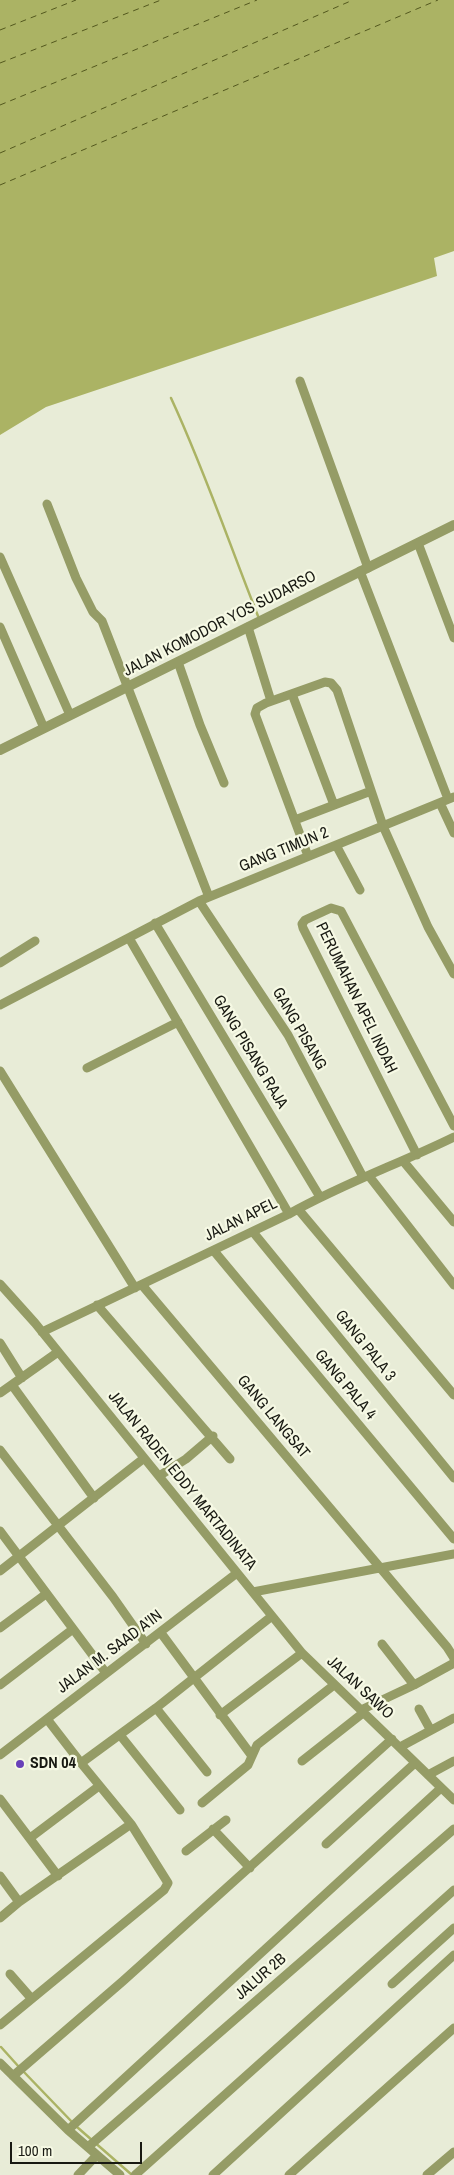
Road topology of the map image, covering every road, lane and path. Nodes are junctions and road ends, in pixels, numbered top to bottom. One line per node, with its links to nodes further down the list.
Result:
1 (300, 381): 6 (street)
2 (47, 504): 11 (street)
3 (454, 524): 4 (street, JALAN KOMODOR YOS SUDARSO)
4 (418, 543): 6 (street, JALAN KOMODOR YOS SUDARSO); 9 (street)
5 (0, 557): 14 (street)
6 (364, 569): 8 (street, JALAN KOMODOR YOS SUDARSO); 19 (street)
7 (0, 627): 15 (street)
8 (248, 627): 10 (street, JALAN KOMODOR YOS SUDARSO); 13 (street)
9 (454, 638)
10 (178, 662): 11 (street, JALAN KOMODOR YOS SUDARSO); 17 (street)
11 (128, 687): 14 (street, JALAN KOMODOR YOS SUDARSO); 27 (street)
12 (292, 694): 13 (street); 18 (street); 20 (street)
13 (271, 701): 21 (street)
14 (70, 715): 15 (street, JALAN KOMODOR YOS SUDARSO)
15 (44, 728): 16 (street, JALAN KOMODOR YOS SUDARSO)
16 (0, 750)
17 (224, 783)
18 (372, 791): 20 (street); 22 (street)
19 (447, 800): 22 (street, GANG TIMUN 2); 23 (street)
20 (334, 805): 21 (street)
21 (295, 820): 25 (street)
22 (383, 826): 24 (street, GANG TIMUN 2); 33 (street)
23 (454, 833)
24 (336, 845): 25 (street, GANG TIMUN 2); 26 (street)
25 (308, 856): 27 (street, GANG TIMUN 2)
26 (360, 890)
27 (209, 897): 28 (street, GANG TIMUN 2)
28 (199, 901): 29 (street, GANG TIMUN 2); 42 (street, GANG PISANG)
29 (155, 923): 30 (street, GANG TIMUN 2); 43 (street, GANG PISANG RAJA)
30 (129, 938): 34 (street, GANG TIMUN 2); 35 (street)
31 (36, 940): 32 (street)
32 (0, 963)
33 (454, 974)
34 (0, 1005)
35 (178, 1022): 36 (street); 45 (street)
36 (87, 1068)
37 (0, 1073): 51 (street, GANG LANGSAT)
38 (454, 1126): 40 (street, PERUMAHAN APEL INDAH)
39 (454, 1138): 40 (street, JALAN APEL)
40 (417, 1155): 41 (street, JALAN APEL)
41 (404, 1162): 42 (street, JALAN APEL); 46 (street)
42 (367, 1176): 43 (street, JALAN APEL); 49 (street, GANG PISANG)
43 (320, 1197): 44 (street, JALAN APEL)
44 (298, 1209): 45 (street, JALAN APEL); 59 (street)
45 (289, 1214): 47 (street, JALAN APEL)
46 (454, 1222)
47 (253, 1232): 48 (street, JALAN APEL); 65 (street, GANG PALA 3)
48 (214, 1250): 51 (street, JALAN APEL); 69 (street, GANG PALA 4)
49 (454, 1284)
50 (0, 1285): 53 (street, JALAN RADEN EDDY MARTADINATA)
51 (139, 1286): 52 (street, JALAN APEL); 72 (street, GANG LANGSAT)
52 (97, 1305): 53 (street, JALAN APEL); 60 (street)
53 (42, 1332): 55 (street, JALAN RADEN EDDY MARTADINATA)
54 (0, 1343): 56 (street)
55 (58, 1352): 56 (street); 62 (street, JALAN RADEN EDDY MARTADINATA)
56 (22, 1378): 57 (street)
57 (12, 1385): 58 (street); 66 (street)
58 (0, 1393)
59 (454, 1395)
60 (213, 1436): 63 (street); 64 (street)
61 (0, 1450): 67 (street)
62 (144, 1459): 64 (street, JALAN RADEN EDDY MARTADINATA); 66 (street)
63 (230, 1459)
64 (159, 1476): 74 (street, JALAN RADEN EDDY MARTADINATA)
65 (454, 1478)
66 (94, 1498): 67 (street)
67 (58, 1525): 71 (street); 81 (street)
68 (0, 1531): 71 (street)
69 (454, 1539)
70 (454, 1554): 72 (street, JALAN RADEN EDDY MARTADINATA)
71 (18, 1556): 73 (street); 76 (street)
72 (381, 1568): 75 (street, JALAN RADEN EDDY MARTADINATA); 88 (street, GANG LANGSAT)
73 (0, 1570)
74 (237, 1573): 75 (street, JALAN RADEN EDDY MARTADINATA); 80 (street, JALAN M. SAAD A'IN)
75 (253, 1592): 77 (street, JALAN SAWO)
76 (46, 1594): 78 (street); 79 (street)
77 (272, 1616): 83 (street, JALAN SAWO); 85 (street)
78 (0, 1628)
79 (72, 1629): 84 (street); 86 (street)
80 (161, 1634): 81 (street, JALAN M. SAAD A'IN); 85 (street)
81 (146, 1644): 84 (street, JALAN M. SAAD A'IN)
82 (382, 1644): 88 (street)
83 (302, 1653): 87 (street, JALAN SAWO); 92 (street)
84 (106, 1674): 94 (street, JALAN M. SAAD A'IN)
85 (192, 1678): 89 (street); 92 (street)
86 (0, 1685)
87 (334, 1685): 91 (street, JALAN SAWO); 100 (street)
88 (414, 1685): 91 (street)
89 (156, 1708): 96 (street); 105 (street)
90 (419, 1709): 95 (street)
91 (362, 1711): 97 (street, JALAN SAWO); 101 (street)
92 (220, 1715): 100 (street)
93 (454, 1718): 95 (street)
94 (47, 1719): 99 (street, JALAN M. SAAD A'IN); 103 (street)
95 (430, 1729): 98 (street)
96 (120, 1735): 103 (street); 112 (street)
97 (392, 1739): 98 (street, JALAN SAWO); 120 (street)
98 (400, 1747): 104 (street, JALAN SAWO)
99 (0, 1755)
100 (252, 1756): 111 (street)
101 (302, 1761)
102 (454, 1761): 106 (street)
103 (80, 1763): 107 (street)
104 (415, 1763): 106 (street, JALAN SAWO); 118 (street)
105 (207, 1772)
106 (428, 1775): 108 (street, JALAN SAWO)
107 (99, 1786): 114 (street); 117 (street)
108 (441, 1788): 110 (street, JALAN SAWO); 135 (street)
109 (0, 1799): 117 (street)
110 (454, 1800)
111 (202, 1803)
112 (180, 1810)
113 (226, 1820): 116 (street)
114 (131, 1824): 122 (street); 130 (street)
115 (454, 1829): 136 (street, JALUR 2B)
116 (213, 1830): 119 (street); 120 (street)
117 (30, 1838): 122 (street)
118 (326, 1844)
119 (186, 1851)
120 (250, 1868): 134 (street)
121 (0, 1876): 124 (street)
122 (58, 1876): 124 (street)
123 (454, 1890): 139 (street)
124 (19, 1902): 125 (street)
125 (0, 1918)
126 (454, 1928): 129 (street)
127 (454, 1955): 142 (street)
128 (10, 1974): 130 (street)
129 (392, 1984)
130 (31, 1998): 131 (street)
131 (0, 2025)
132 (454, 2028): 143 (street)
133 (1, 2065): 134 (street)
134 (16, 2074): 135 (street)
135 (70, 2128): 136 (street)
136 (89, 2146): 138 (street)
137 (454, 2152): 144 (street)
138 (96, 2155): 140 (street); 141 (street)
139 (136, 2174)
140 (78, 2175)
141 (120, 2175)
142 (213, 2175)
143 (289, 2175)
144 (427, 2175)

